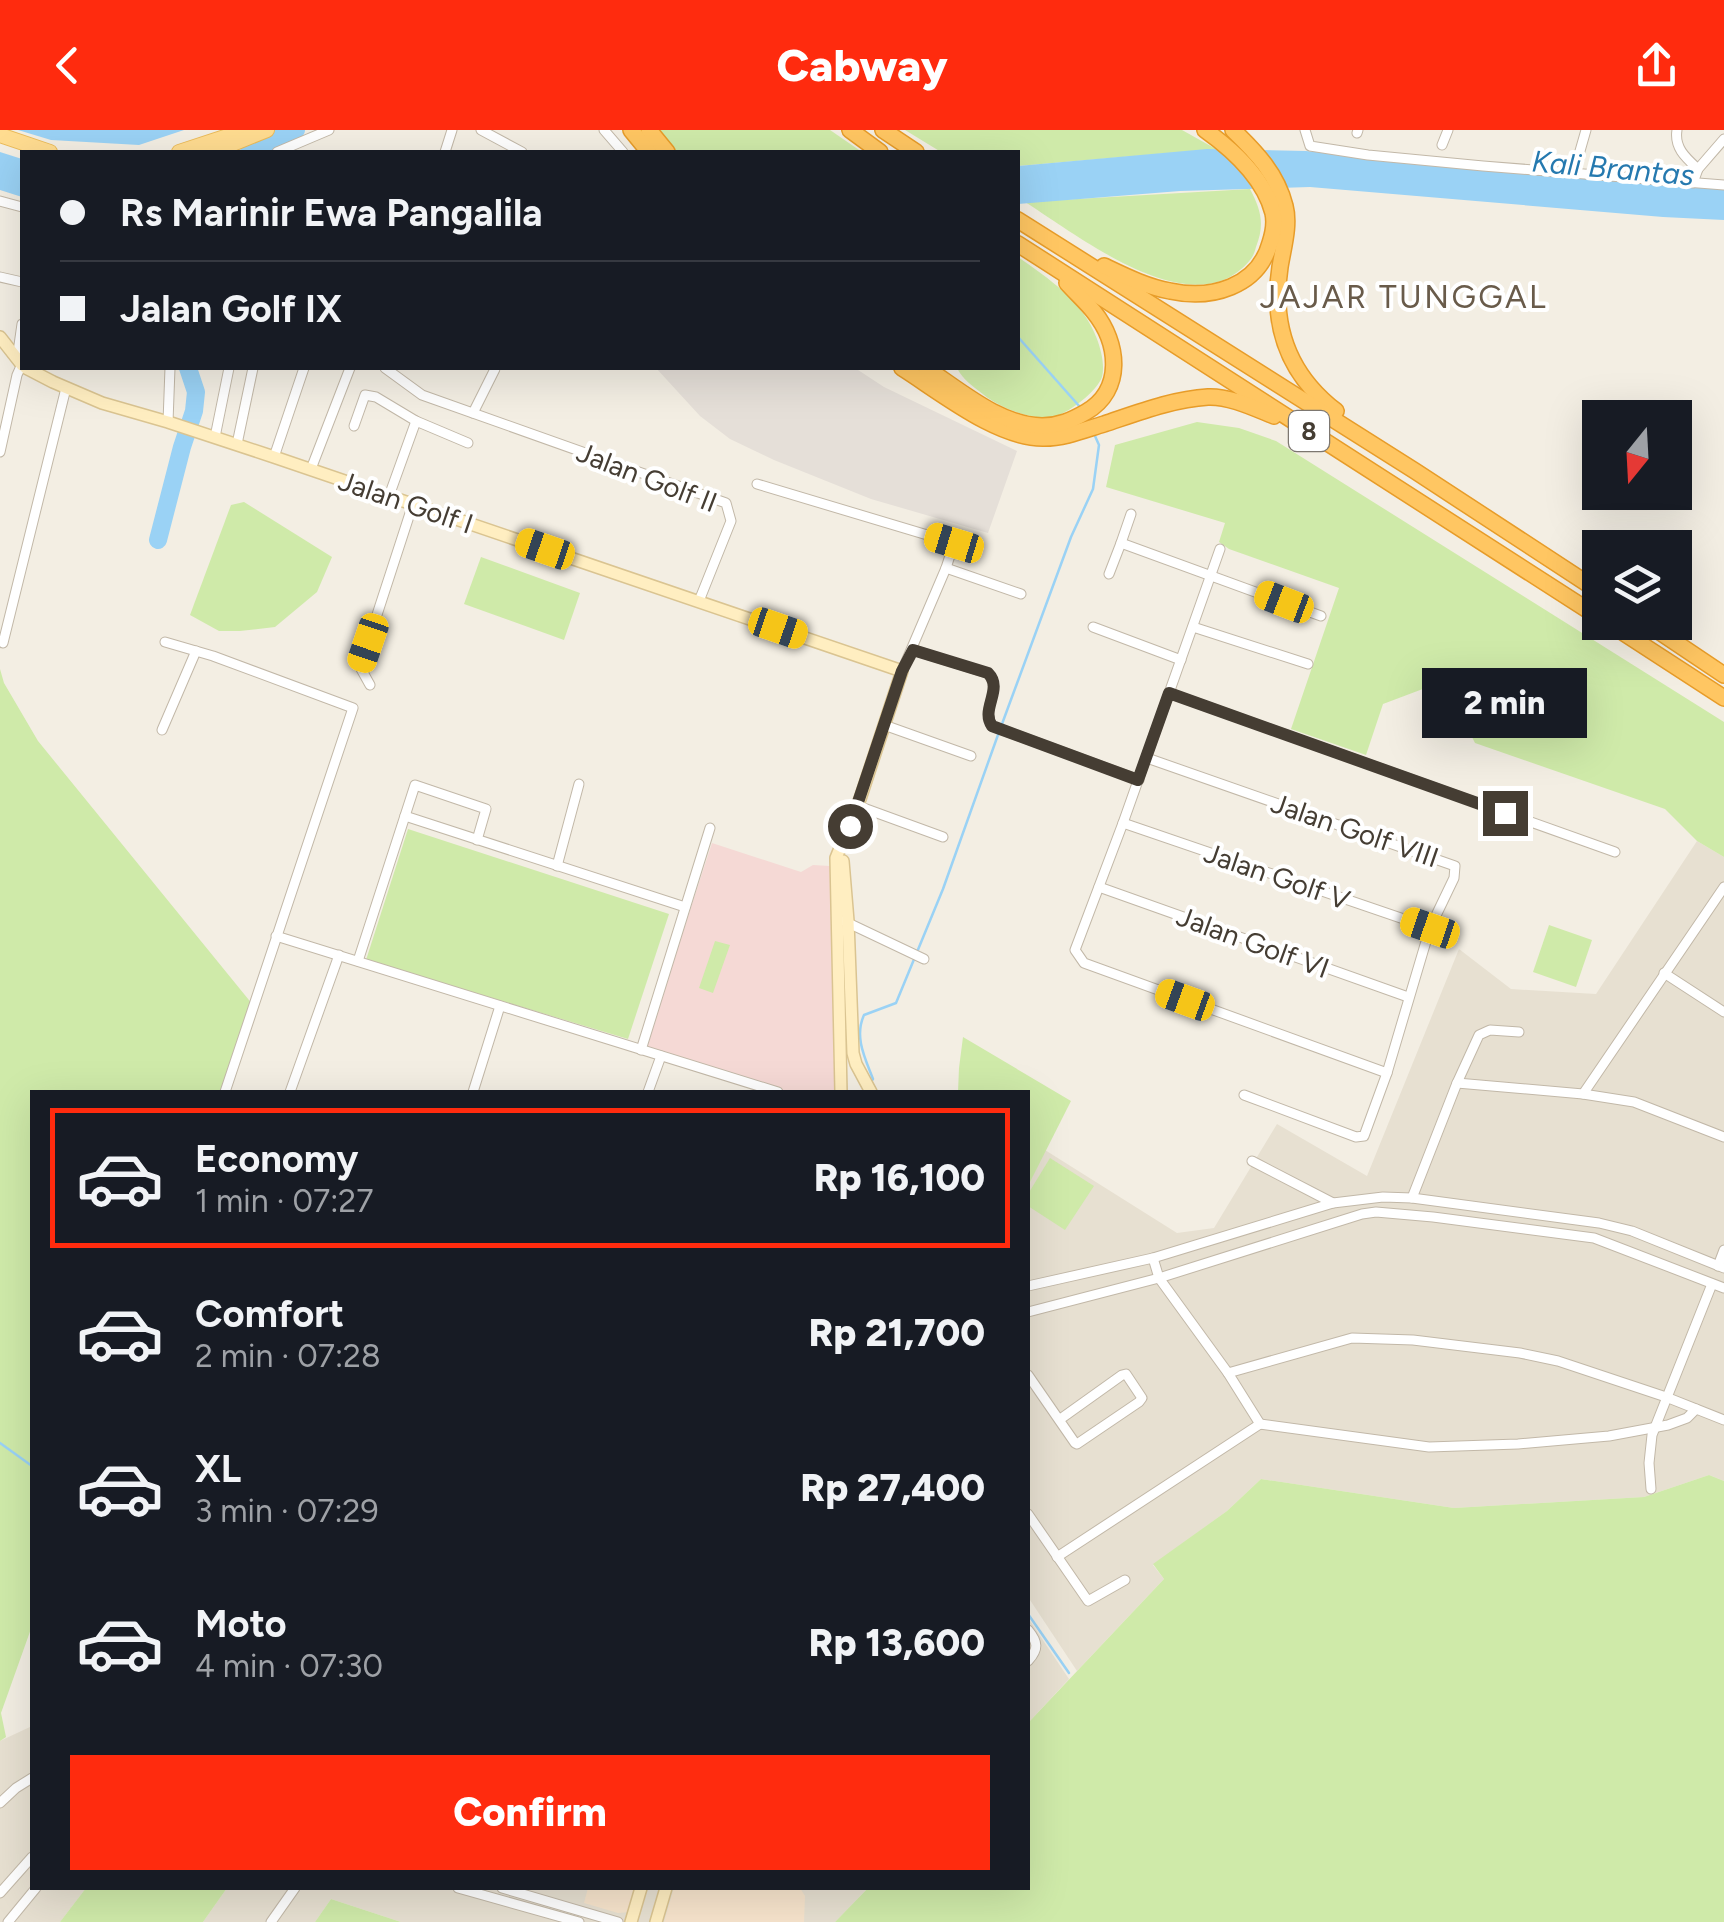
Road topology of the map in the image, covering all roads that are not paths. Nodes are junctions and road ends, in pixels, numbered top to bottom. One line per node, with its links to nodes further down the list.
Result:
1 (246, 130): 20 (main road)
2 (269, 130): 21 (main road)
3 (329, 130): 22 (street)
4 (480, 130): 23 (street)
5 (604, 130): 24 (street)
6 (631, 130): 25 (highway)
7 (649, 130): 26 (highway)
8 (850, 130): 27 (highway)
9 (883, 130): 28 (highway)
10 (1205, 130): 16 (highway)
11 (1305, 130): 30 (street)
12 (1448, 130): 18 (street)
13 (1586, 130): 30 (street)
14 (1677, 130): 29 (street)
15 (0, 135): 19 (main road)
16 (1232, 137): 33 (highway)
17 (1724, 139): 29 (street)
18 (1442, 145)
19 (44, 150)
20 (186, 150)
21 (218, 150)
22 (281, 150)
23 (518, 150)
24 (621, 150)
25 (647, 150)
26 (665, 150)
27 (877, 150)
28 (911, 150)
29 (1698, 169): 31 (street)
30 (1574, 172): 31 (street)
31 (1693, 183): 32 (street)
32 (1724, 184)
33 (1280, 210): 35 (highway); 63 (highway)
34 (1023, 224): 35 (highway, 8)
35 (1046, 239): 63 (highway, 8)
36 (1020, 245): 37 (highway, 8)
37 (1046, 264): 56 (highway); 64 (highway, 8)
38 (0, 338): 39 (main road, Jalan Golf I)
39 (20, 362)
40 (20, 368): 60 (street)
41 (32, 370): 51 (main road, Jalan Golf I)
42 (170, 370): 54 (street)
43 (230, 370): 57 (street)
44 (253, 370): 59 (street)
45 (303, 370): 61 (street)
46 (349, 370): 62 (street)
47 (388, 370): 52 (street, Jalan Golf II)
48 (495, 370): 52 (street)
49 (905, 370): 56 (highway)
50 (929, 370): 56 (highway)
51 (66, 390): 54 (main road, Jalan Golf I); 84 (street)
52 (473, 413): 76 (street, Jalan Golf II)
53 (416, 421): 55 (street); 58 (street); 66 (street)
54 (168, 422): 57 (main road, Jalan Golf I)
55 (354, 426)
56 (1073, 428): 64 (highway)
57 (216, 437): 59 (main road, Jalan Golf I)
58 (468, 443)
59 (237, 444): 61 (main road, Jalan Golf I)
60 (0, 452)
61 (274, 457): 62 (main road, Jalan Golf I)
62 (312, 470): 66 (main road, Jalan Golf I)
63 (1415, 471): 74 (highway, 8)
64 (1373, 472): 77 (highway, 8)
65 (757, 484): 71 (street)
66 (389, 496): 67 (main road, Jalan Golf I)
67 (413, 504): 76 (main road, Jalan Golf I); 91 (street)
68 (1131, 514): 69 (street)
69 (1120, 543): 72 (street); 73 (street)
70 (1220, 549): 73 (street)
71 (946, 568): 75 (street); 85 (street)
72 (1110, 574)
73 (1210, 574): 78 (street); 80 (street)
74 (1582, 580)
75 (1021, 594)
76 (700, 601): 89 (main road, Jalan Golf I)
77 (1582, 606)
78 (1321, 616)
79 (1093, 627): 87 (street)
80 (1192, 627): 87 (street); 88 (street)
81 (1635, 640): 93 (highway)
82 (1672, 640): 90 (highway)
83 (165, 642): 86 (street)
84 (4, 643)
85 (913, 650): 89 (street); 98 (street)
86 (196, 651): 95 (street); 114 (street)
87 (1181, 660): 92 (street)
88 (1308, 664)
89 (902, 671): 94 (main road)
90 (1724, 675)
91 (370, 685)
92 (1169, 693): 97 (street); 106 (street)
93 (1724, 698)
94 (884, 726): 96 (street); 100 (main road)
95 (162, 730)
96 (971, 756)
97 (1146, 758): 98 (street); 113 (street, Jalan Golf VIII)
98 (1138, 780): 102 (street)
99 (579, 784): 107 (street)
100 (858, 806): 104 (street); 112 (main road)
101 (405, 816): 105 (street); 105 (street); 117 (street)
102 (1124, 823): 108 (street); 113 (street, Jalan Golf V)
103 (710, 828): 111 (street)
104 (942, 837)
105 (477, 840): 107 (street)
106 (1615, 852)
107 (557, 866): 111 (street)
108 (1098, 887): 119 (street, Jalan Golf VI); 125 (street)
109 (1724, 887): 110 (street)
110 (1720, 902): 118 (street)
111 (685, 907): 123 (street)
112 (842, 920): 116 (street); 132 (main road); 133 (main road)
113 (1430, 928): 119 (street, Jalan Golf VIII)
114 (276, 936): 115 (street); 127 (street)
115 (339, 955): 117 (street); 128 (street)
116 (924, 959)
117 (358, 961): 120 (street)
118 (1664, 973): 121 (street); 134 (street)
119 (1408, 997): 125 (street, Jalan Golf VIII)
120 (500, 1006): 123 (street); 129 (street)
121 (1724, 1012)
122 (1520, 1032): 126 (street)
123 (641, 1050): 124 (street)
124 (660, 1056): 130 (street); 131 (street)
125 (1386, 1073): 135 (street, Jalan Golf VIII)
126 (1457, 1083): 134 (street); 138 (street)
127 (226, 1090)
128 (291, 1090)
129 (474, 1090)
130 (649, 1090)
131 (771, 1090)
132 (840, 1090)
133 (870, 1090)
134 (1582, 1094): 136 (street)
135 (1244, 1095)
136 (1724, 1137)
137 (1252, 1161): 139 (street)
138 (1412, 1198): 139 (street); 140 (street)
139 (1333, 1203): 143 (street)
140 (1599, 1223): 141 (street); 144 (street)
141 (1594, 1238): 145 (street); 146 (street)
142 (1724, 1250): 144 (street)
143 (1153, 1258): 145 (street); 147 (street)
144 (1721, 1267)
145 (1159, 1278): 149 (street); 150 (street)
146 (1712, 1284): 148 (street); 152 (street)
147 (1030, 1286)
148 (1724, 1288)
149 (1030, 1311)
150 (1228, 1373): 152 (street); 156 (street)
151 (1030, 1378): 154 (street)
152 (1666, 1397): 153 (street); 157 (street)
153 (1696, 1409): 155 (street); 157 (street)
154 (1058, 1420): 154 (street)
155 (1724, 1420)
156 (1260, 1424): 157 (street); 160 (street)
157 (1655, 1427): 158 (street)
158 (1651, 1489)
159 (1030, 1517): 160 (street)
160 (1057, 1557): 161 (street)
161 (1125, 1580)
162 (1030, 1632): 163 (street)
163 (1030, 1659)
164 (30, 1779): 165 (street)
165 (2, 1799)
166 (30, 1859): 173 (street)
167 (34, 1890): 176 (street)
168 (294, 1890): 177 (street)
169 (468, 1890): 174 (street)
170 (506, 1890): 174 (street)
171 (640, 1890): 180 (main road)
172 (665, 1890): 181 (main road)
173 (0, 1894)
174 (534, 1903): 175 (street)
175 (568, 1913): 178 (street); 179 (street)
176 (8, 1922)
177 (271, 1922)
178 (579, 1922)
179 (618, 1922)
180 (631, 1922)
181 (656, 1922)

